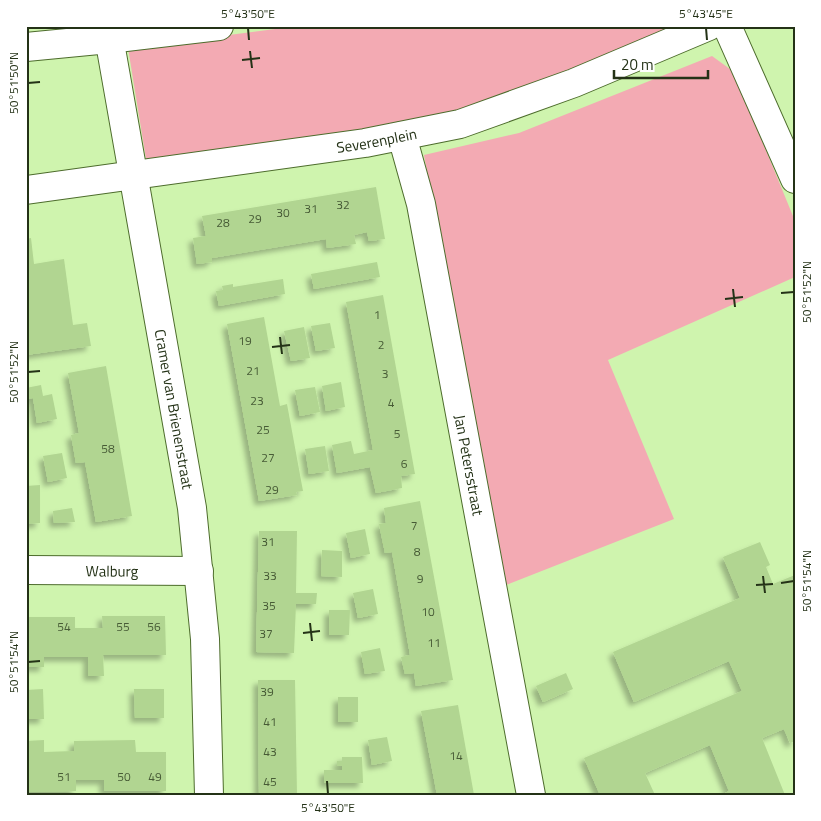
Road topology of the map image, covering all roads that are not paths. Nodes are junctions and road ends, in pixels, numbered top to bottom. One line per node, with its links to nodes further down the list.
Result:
1 (219, 26): 4 (street)
2 (709, 26): 6 (street, Severenplein)
3 (728, 26): 8 (street)
4 (108, 33): 5 (street); 7 (street, Cramer van Brienenstraat)
5 (26, 47)
6 (402, 136): 7 (street, Severenplein); 13 (street, Jan Petersstraat)
7 (133, 175): 9 (street, Severenplein); 11 (street, Cramer van Brienenstraat)
8 (795, 180)
9 (26, 190)
10 (26, 570): 11 (street, Walburg)
11 (199, 571): 12 (street, Cramer van Brienenstraat)
12 (209, 795)
13 (530, 795)

